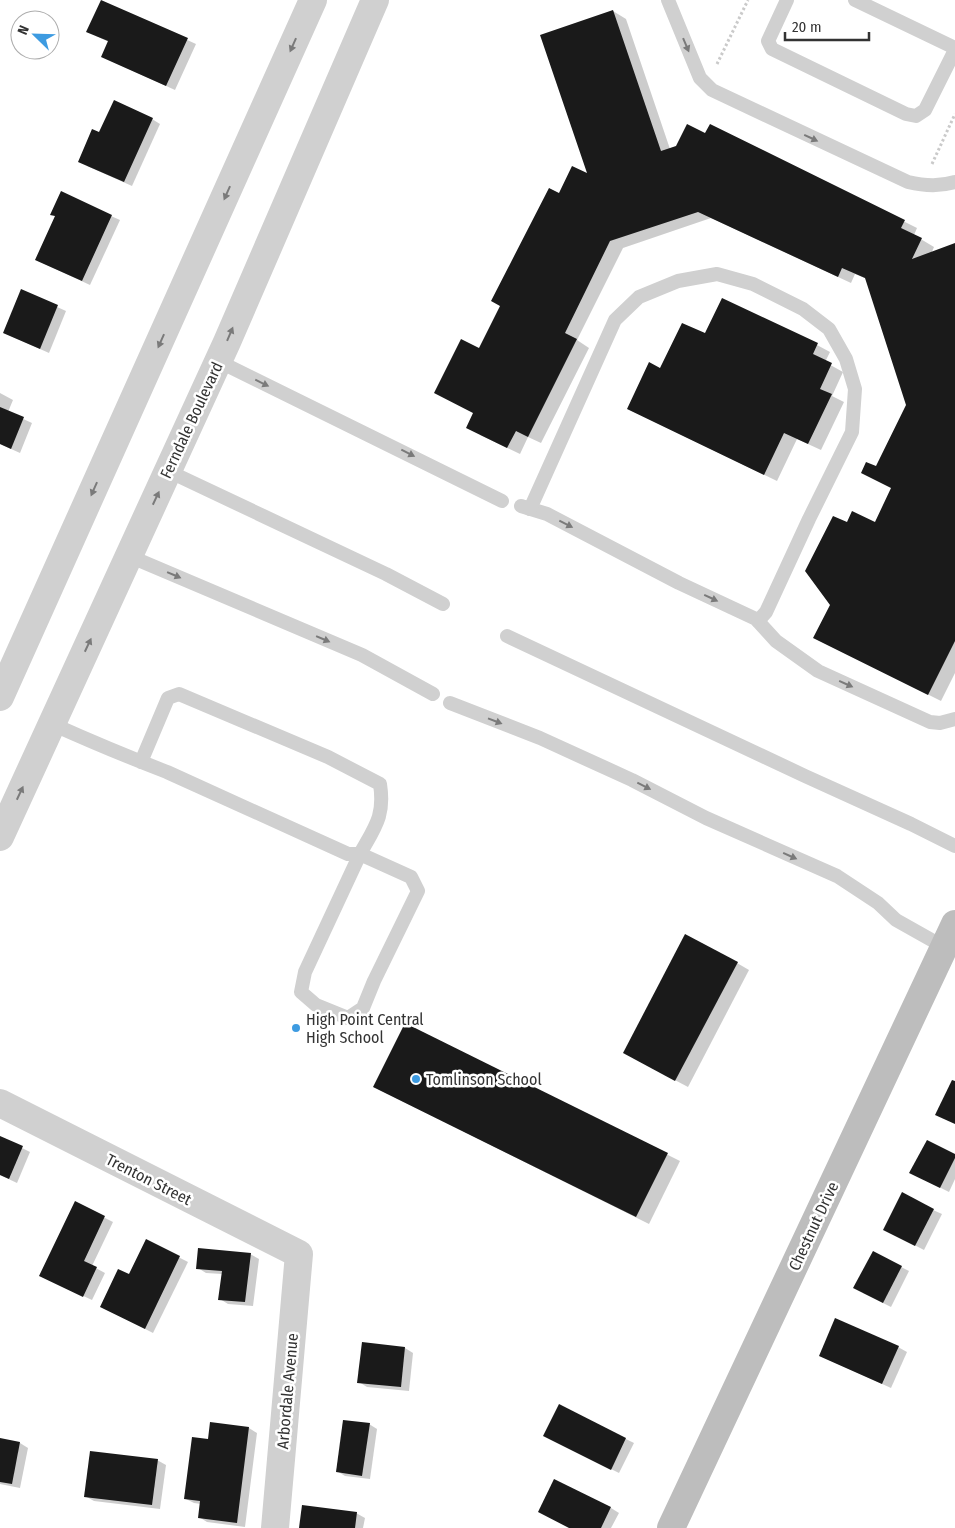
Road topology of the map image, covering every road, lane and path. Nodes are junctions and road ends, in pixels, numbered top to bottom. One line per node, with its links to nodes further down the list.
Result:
1 (313, 0): 20 (street, one-way to 20)
2 (375, 0): 12 (street, Ferndale Boulevard, one-way to 2)
3 (668, 0): 8 (lane, one-way to 8)
4 (748, 0): 8 (path)
5 (787, 0): 7 (lane)
6 (855, 0): 7 (lane)
7 (955, 49)
8 (707, 84): 11 (lane, one-way to 11)
9 (955, 114): 11 (path)
10 (955, 182): 11 (lane)
11 (921, 185)
12 (218, 360): 13 (street, Ferndale Boulevard); 14 (lane, one-way to 14)
13 (168, 471): 15 (street, Ferndale Boulevard, one-way to 13); 16 (lane)
14 (502, 501)
15 (129, 556): 19 (lane, one-way to 19); 23 (street, Ferndale Boulevard, one-way to 15)
16 (443, 604)
17 (758, 621): 17 (lane, one-way to 17); 22 (lane, one-way to 22)
18 (507, 636): 26 (lane)
19 (433, 694)
20 (0, 697)
21 (450, 703): 28 (lane, one-way to 28)
22 (955, 719)
23 (52, 724): 24 (lane); 25 (street, Ferndale Boulevard, one-way to 23)
24 (141, 762): 27 (lane); 27 (lane)
25 (0, 837)
26 (955, 846)
27 (360, 854): 27 (lane)
28 (950, 936): 32 (street, Chestnut Drive)
29 (0, 1103): 30 (street, Trenton Street)
30 (299, 1254): 31 (street, Arbordale Avenue)
31 (275, 1528)
32 (671, 1528)

